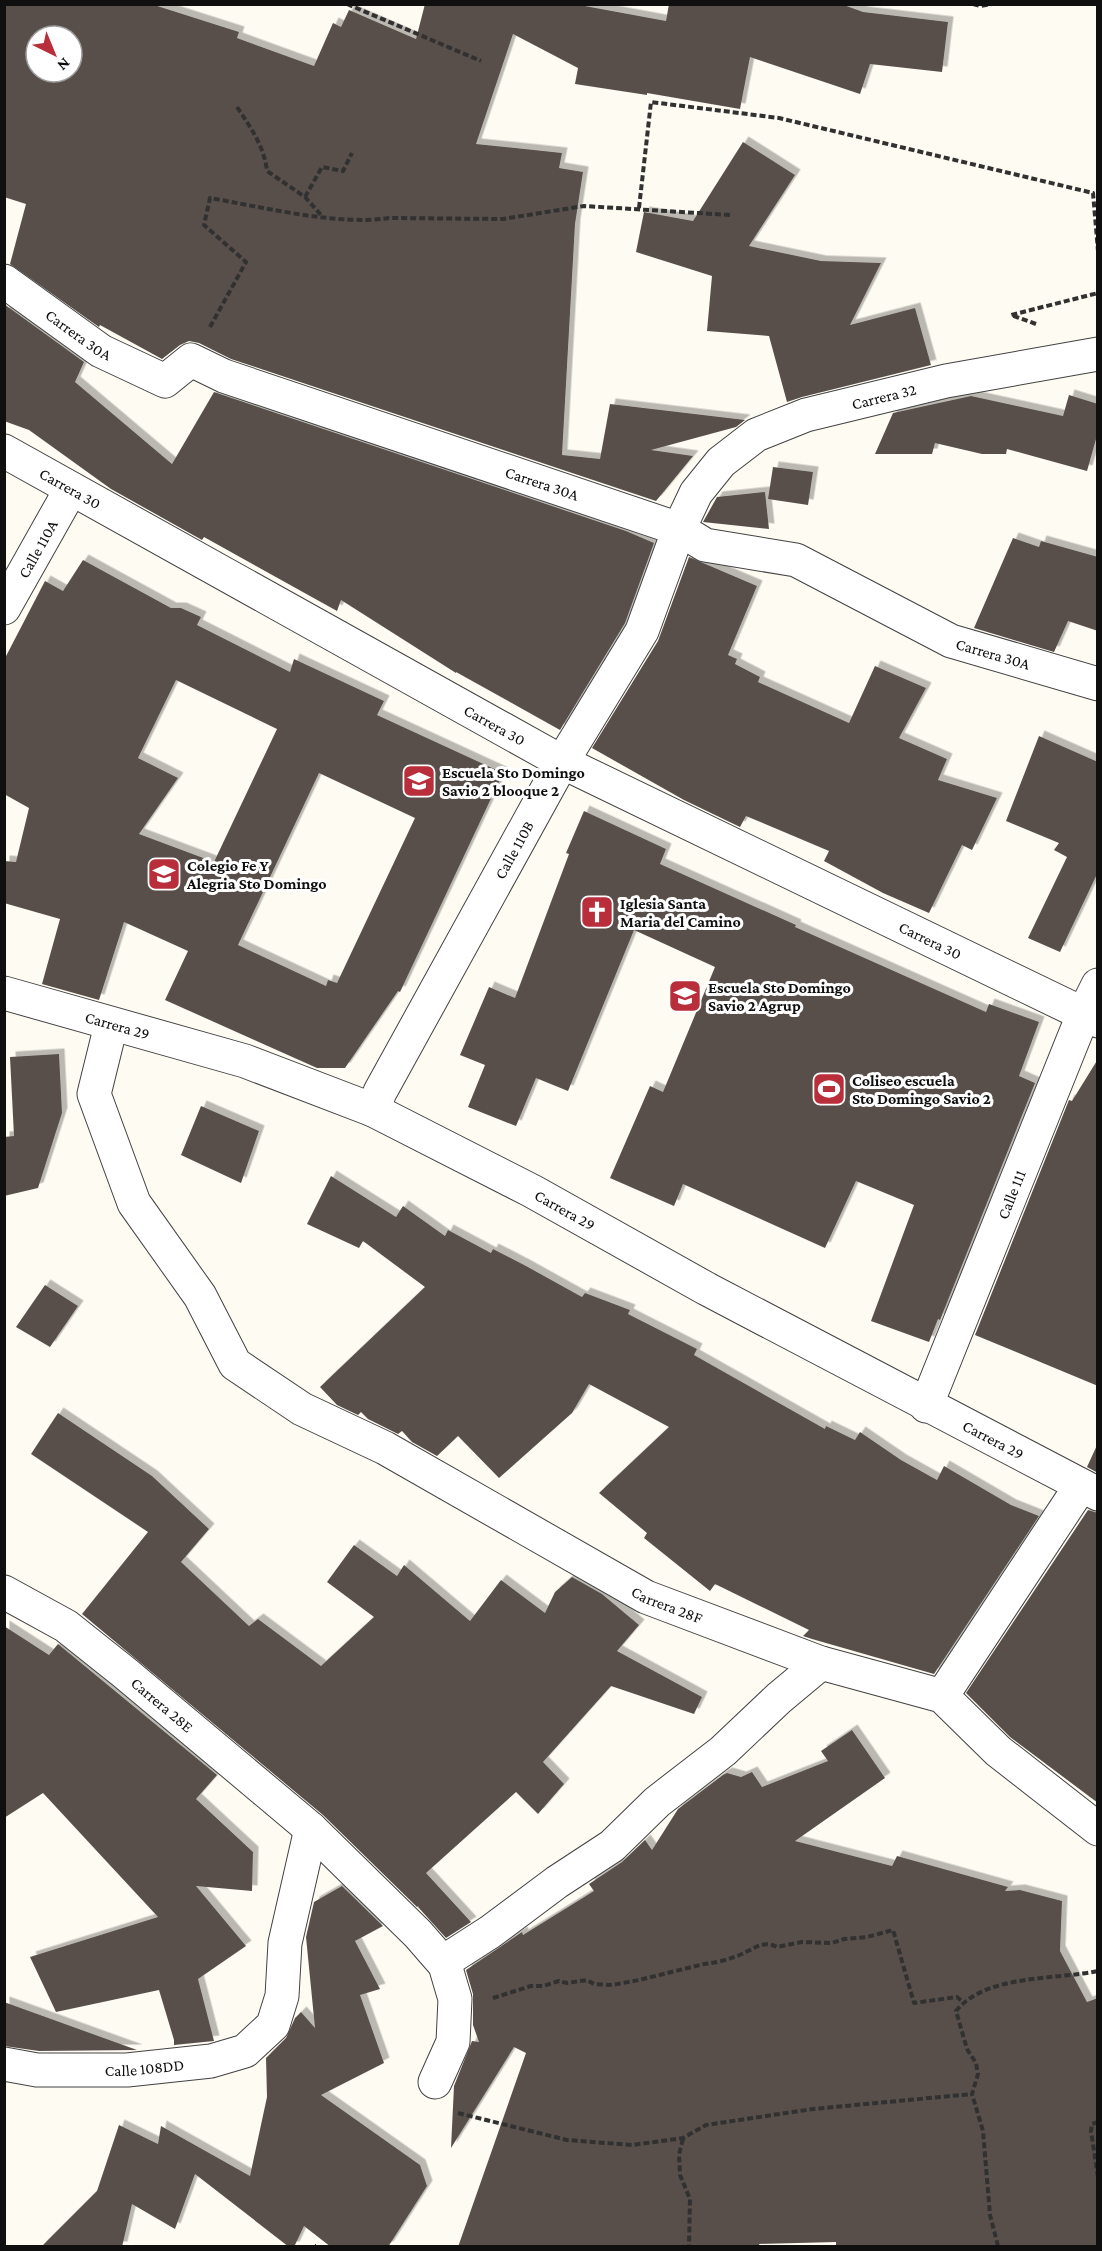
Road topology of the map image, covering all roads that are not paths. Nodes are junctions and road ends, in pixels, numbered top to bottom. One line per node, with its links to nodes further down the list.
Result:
1 (4, 281): 6 (street, Carrera 30A)
2 (1098, 354): 5 (street, Carrera 32)
3 (4, 451): 4 (street, Carrera 30)
4 (71, 489): 7 (street, Calle 110A); 9 (street, Carrera 30)
5 (696, 493): 6 (street, Calle 110B)
6 (679, 529): 8 (street, Carrera 30A); 9 (street, Calle 110B)
7 (4, 608)
8 (1098, 684)
9 (562, 762): 12 (street, Carrera 30); 14 (street, Calle 110B)
10 (1098, 985): 12 (street, Calle 111)
11 (4, 993): 13 (street, Carrera 29)
12 (1090, 1018): 15 (street, Calle 111)
13 (111, 1025): 14 (street, Carrera 29); 18 (street, Carrera 28F)
14 (373, 1110): 15 (street, Carrera 29)
15 (926, 1406): 16 (street, Carrera 29)
16 (1089, 1490): 19 (street)
17 (4, 1592): 20 (street, Carrera 28E)
18 (822, 1663): 19 (street, Carrera 28F); 22 (street)
19 (942, 1696): 21 (street, Carrera 28F)
20 (310, 1829): 22 (street, Carrera 28E); 23 (street, Calle 108DD)
21 (1098, 1829)
22 (445, 1965): 24 (street, Carrera 28E)
23 (4, 2064)
24 (435, 2082)

